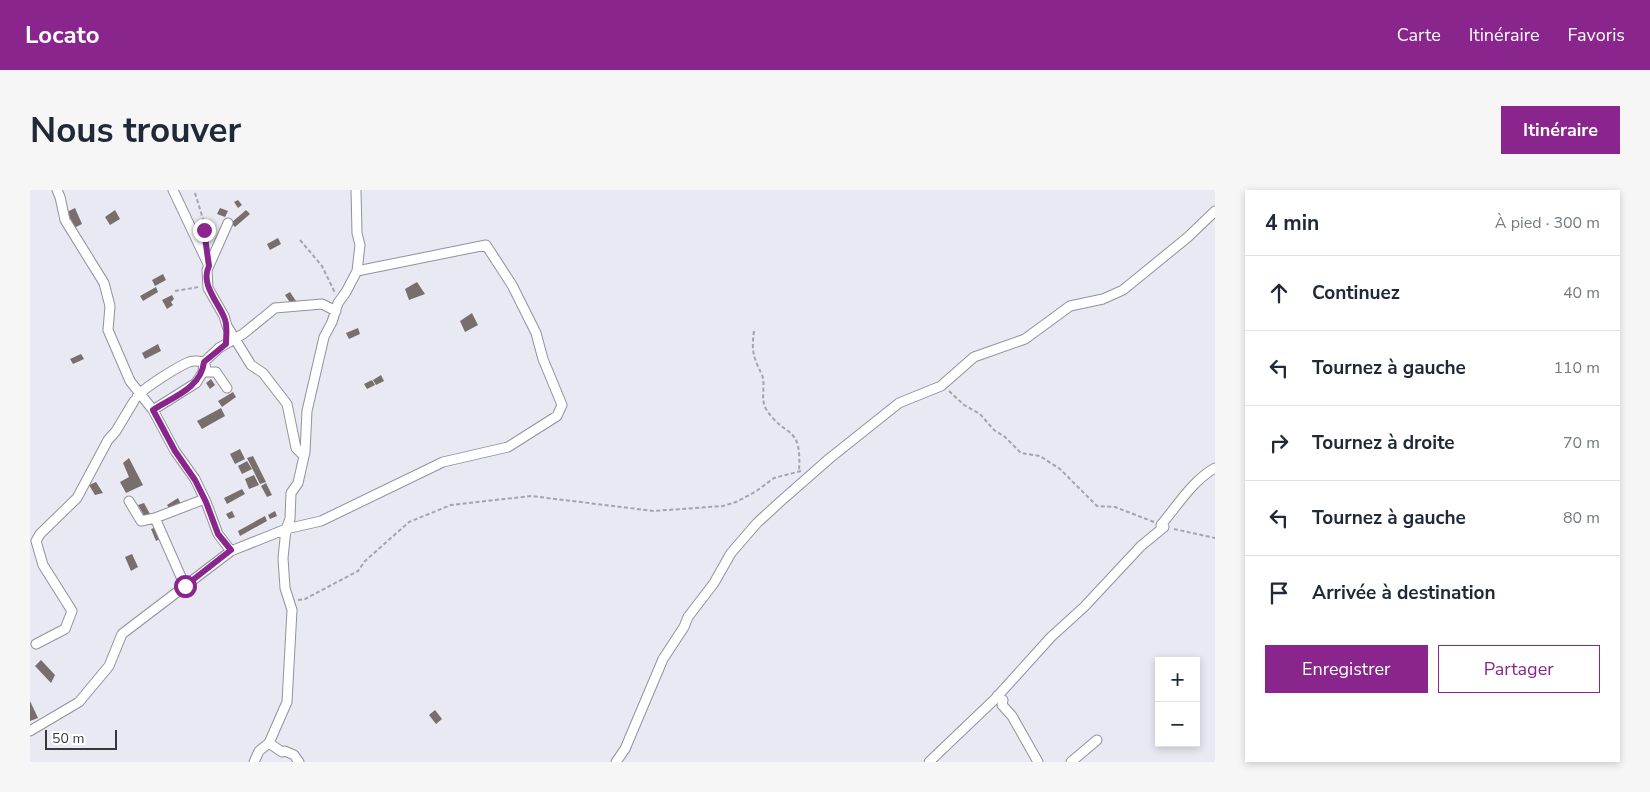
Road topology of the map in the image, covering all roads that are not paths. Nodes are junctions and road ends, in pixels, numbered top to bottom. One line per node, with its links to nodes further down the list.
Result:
1 (57, 190): 12 (street)
2 (173, 190): 6 (street)
3 (356, 190): 7 (street)
4 (1215, 211): 29 (street)
5 (228, 223): 6 (street)
6 (209, 266): 9 (street)
7 (357, 271): 8 (street); 19 (street)
8 (337, 307): 9 (street); 14 (street)
9 (230, 341): 10 (street); 14 (street)
10 (204, 362): 11 (street); 12 (street); 13 (street)
11 (227, 388)
12 (143, 396): 13 (street); 22 (street)
13 (153, 410): 17 (street)
14 (304, 456): 19 (street)
15 (1215, 468): 23 (street)
16 (129, 501): 18 (street)
17 (206, 502): 18 (street); 20 (street)
18 (155, 518): 21 (street)
19 (286, 529): 20 (street); 26 (street)
20 (231, 550): 21 (street)
21 (185, 586): 24 (street)
22 (36, 644)
23 (997, 696): 30 (street); 31 (street)
24 (30, 731)
25 (1097, 740): 32 (street)
26 (269, 743): 27 (street); 28 (street)
27 (254, 762)
28 (299, 762)
29 (616, 762)
30 (929, 762)
31 (1038, 762)
32 (1071, 762)

